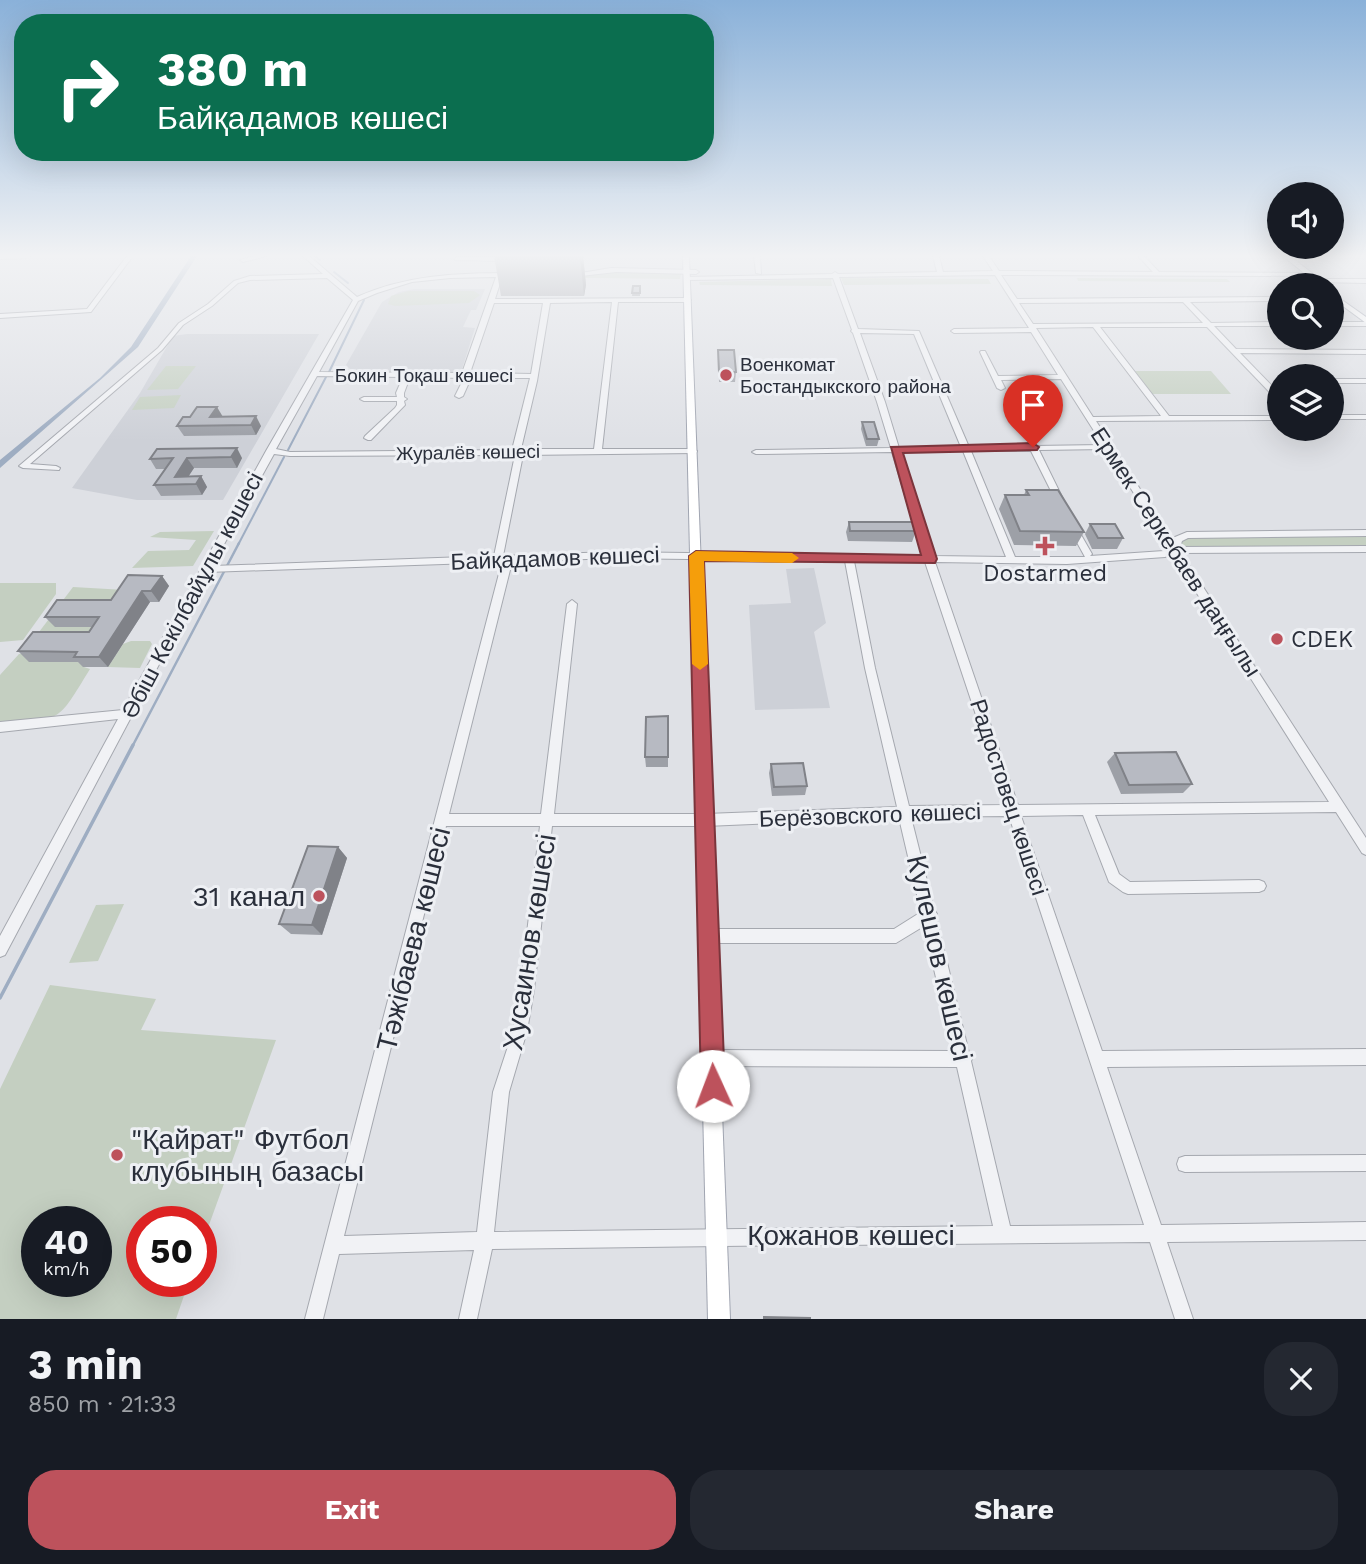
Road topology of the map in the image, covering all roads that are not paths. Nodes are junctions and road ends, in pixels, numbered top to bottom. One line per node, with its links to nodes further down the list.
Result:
1 (191, 318): 51 (street)
2 (346, 318): 21 (street, Әбіш Кекілбайұлы көшесі)
3 (485, 318): 23 (street)
4 (544, 318): 24 (street, Тәжібаева көшесі)
5 (613, 318): 45 (street)
6 (689, 318): 49 (main road)
7 (849, 318): 16 (street, Радостовец көшесі)
8 (1025, 318): 15 (street, Ермек Серкебаев даңғылы)
9 (1203, 318): 11 (street)
10 (1366, 323): 13 (street)
11 (1209, 324): 12 (street); 14 (street); 18 (street)
12 (1267, 324)
13 (1344, 324)
14 (1095, 325): 15 (street); 38 (street)
15 (1032, 328): 17 (street); 25 (street, Ермек Серкебаев даңғылы)
16 (854, 331): 44 (street); 46 (street, Радостовец көшесі)
17 (954, 331)
18 (1235, 351): 20 (street); 27 (street)
19 (983, 352): 26 (street)
20 (1366, 352)
21 (314, 374): 22 (street, Бокин Тоқаш көшесі); 47 (street, Әбіш Кекілбайұлы көшесі)
22 (407, 375): 23 (street, Бокин Тоқаш көшесі); 35 (street)
23 (467, 376): 24 (street, Бокин Тоқаш көшесі); 33 (street)
24 (534, 376): 48 (street, Тәжібаева көшесі)
25 (1063, 377): 26 (street); 40 (street, Ермек Серкебаев даңғылы)
26 (996, 378): 32 (street)
27 (1263, 381): 28 (street); 31 (street)
28 (1267, 381)
29 (1344, 381): 30 (street)
30 (1366, 381)
31 (1267, 385)
32 (1001, 388)
33 (459, 397)
34 (364, 399): 35 (street)
35 (403, 399): 41 (street)
36 (1344, 417): 37 (street)
37 (1366, 417)
38 (1166, 418): 39 (street); 40 (street)
39 (1267, 418)
40 (1090, 419): 43 (street, Ермек Серкебаев даңғылы)
41 (368, 438)
42 (1033, 447): 43 (street); 44 (street); 52 (street)
43 (1108, 447): 58 (street, Ермек Серкебаев даңғылы)
44 (964, 448): 46 (street); 64 (street)
45 (598, 450): 48 (street, Журалёв көшесі); 49 (street, Журалёв көшесі)
46 (895, 450): 50 (street); 63 (street, Радостовец көшесі)
47 (270, 451): 48 (street, Журалёв көшесі); 65 (street, Әбіш Кекілбайұлы көшесі)
48 (518, 451): 61 (street, Тәжібаева көшесі)
49 (693, 451): 60 (main road)
50 (756, 452)
51 (57, 468)
52 (1063, 507)
53 (1069, 519): 59 (street)
54 (1366, 533): 55 (street, Байқадамов көшесі)
55 (1263, 534): 56 (street); 58 (street, Байқадамов көшесі)
56 (1276, 549): 57 (street, Байқадамов көшесі); 58 (street, Байқадамов көшесі)
57 (1366, 549)
58 (1174, 551): 64 (street, Байқадамов көшесі); 69 (street, Ермек Серкебаев даңғылы)
59 (1087, 554)
60 (696, 556): 61 (street, Байқадамов көшесі); 62 (street, Байқадамов көшесі); 75 (main road)
61 (503, 559): 65 (street, Байқадамов көшесі); 74 (street, Тәжібаева көшесі)
62 (849, 559): 63 (street, Байқадамов көшесі); 72 (street, Кулешов көшесі)
63 (930, 559): 64 (street, Байқадамов көшесі); 70 (street, Радостовец көшесі)
64 (1013, 559)
65 (205, 569): 67 (street, Әбіш Кекілбайұлы көшесі)
66 (572, 604): 73 (street, Хусаинов көшесі)
67 (127, 714): 68 (street); 80 (street, Әбіш Кекілбайұлы көшесі)
68 (0, 727)
69 (1339, 807): 71 (street, Берёзовского көшесі); 76 (street, Ермек Серкебаев даңғылы)
70 (1014, 811): 71 (street, Берёзовского көшесі); 72 (street, Берёзовского көшесі); 84 (street, Радостовец көшесі)
71 (1087, 811): 77 (street)
72 (906, 812): 75 (street, Берёзовского көшесі); 78 (street, Кулешов көшесі)
73 (549, 819): 74 (street, Берёзовского көшесі); 75 (street, Берёзовского көшесі); 91 (street, Хусаинов көшесі)
74 (443, 820): 92 (street, Тәжібаева көшесі)
75 (706, 820): 79 (main road)
76 (1366, 849)
77 (1259, 886)
78 (930, 914): 79 (street); 83 (street, Кулешов көшесі)
79 (709, 936): 82 (main road)
80 (0, 950)
81 (1366, 1057): 84 (street)
82 (712, 1058): 83 (street); 89 (main road)
83 (964, 1059): 90 (street, Кулешов көшесі)
84 (1097, 1059): 88 (street, Радостовец көшесі)
85 (1366, 1163): 86 (street)
86 (1185, 1164)
87 (1366, 1231): 88 (street, Қожанов көшесі)
88 (1156, 1234): 90 (street, Қожанов көшесі); 96 (street, Радостовец көшесі)
89 (717, 1235): 90 (street, Қожанов көшесі); 91 (street, Қожанов көшесі); 95 (main road)
90 (1004, 1235)
91 (485, 1239): 92 (street, Қожанов көшесі); 94 (street, Хусаинов көшесі)
92 (335, 1245): 93 (street, Тәжібаева көшесі)
93 (314, 1319)
94 (468, 1319)
95 (719, 1319)
96 (1184, 1319)

